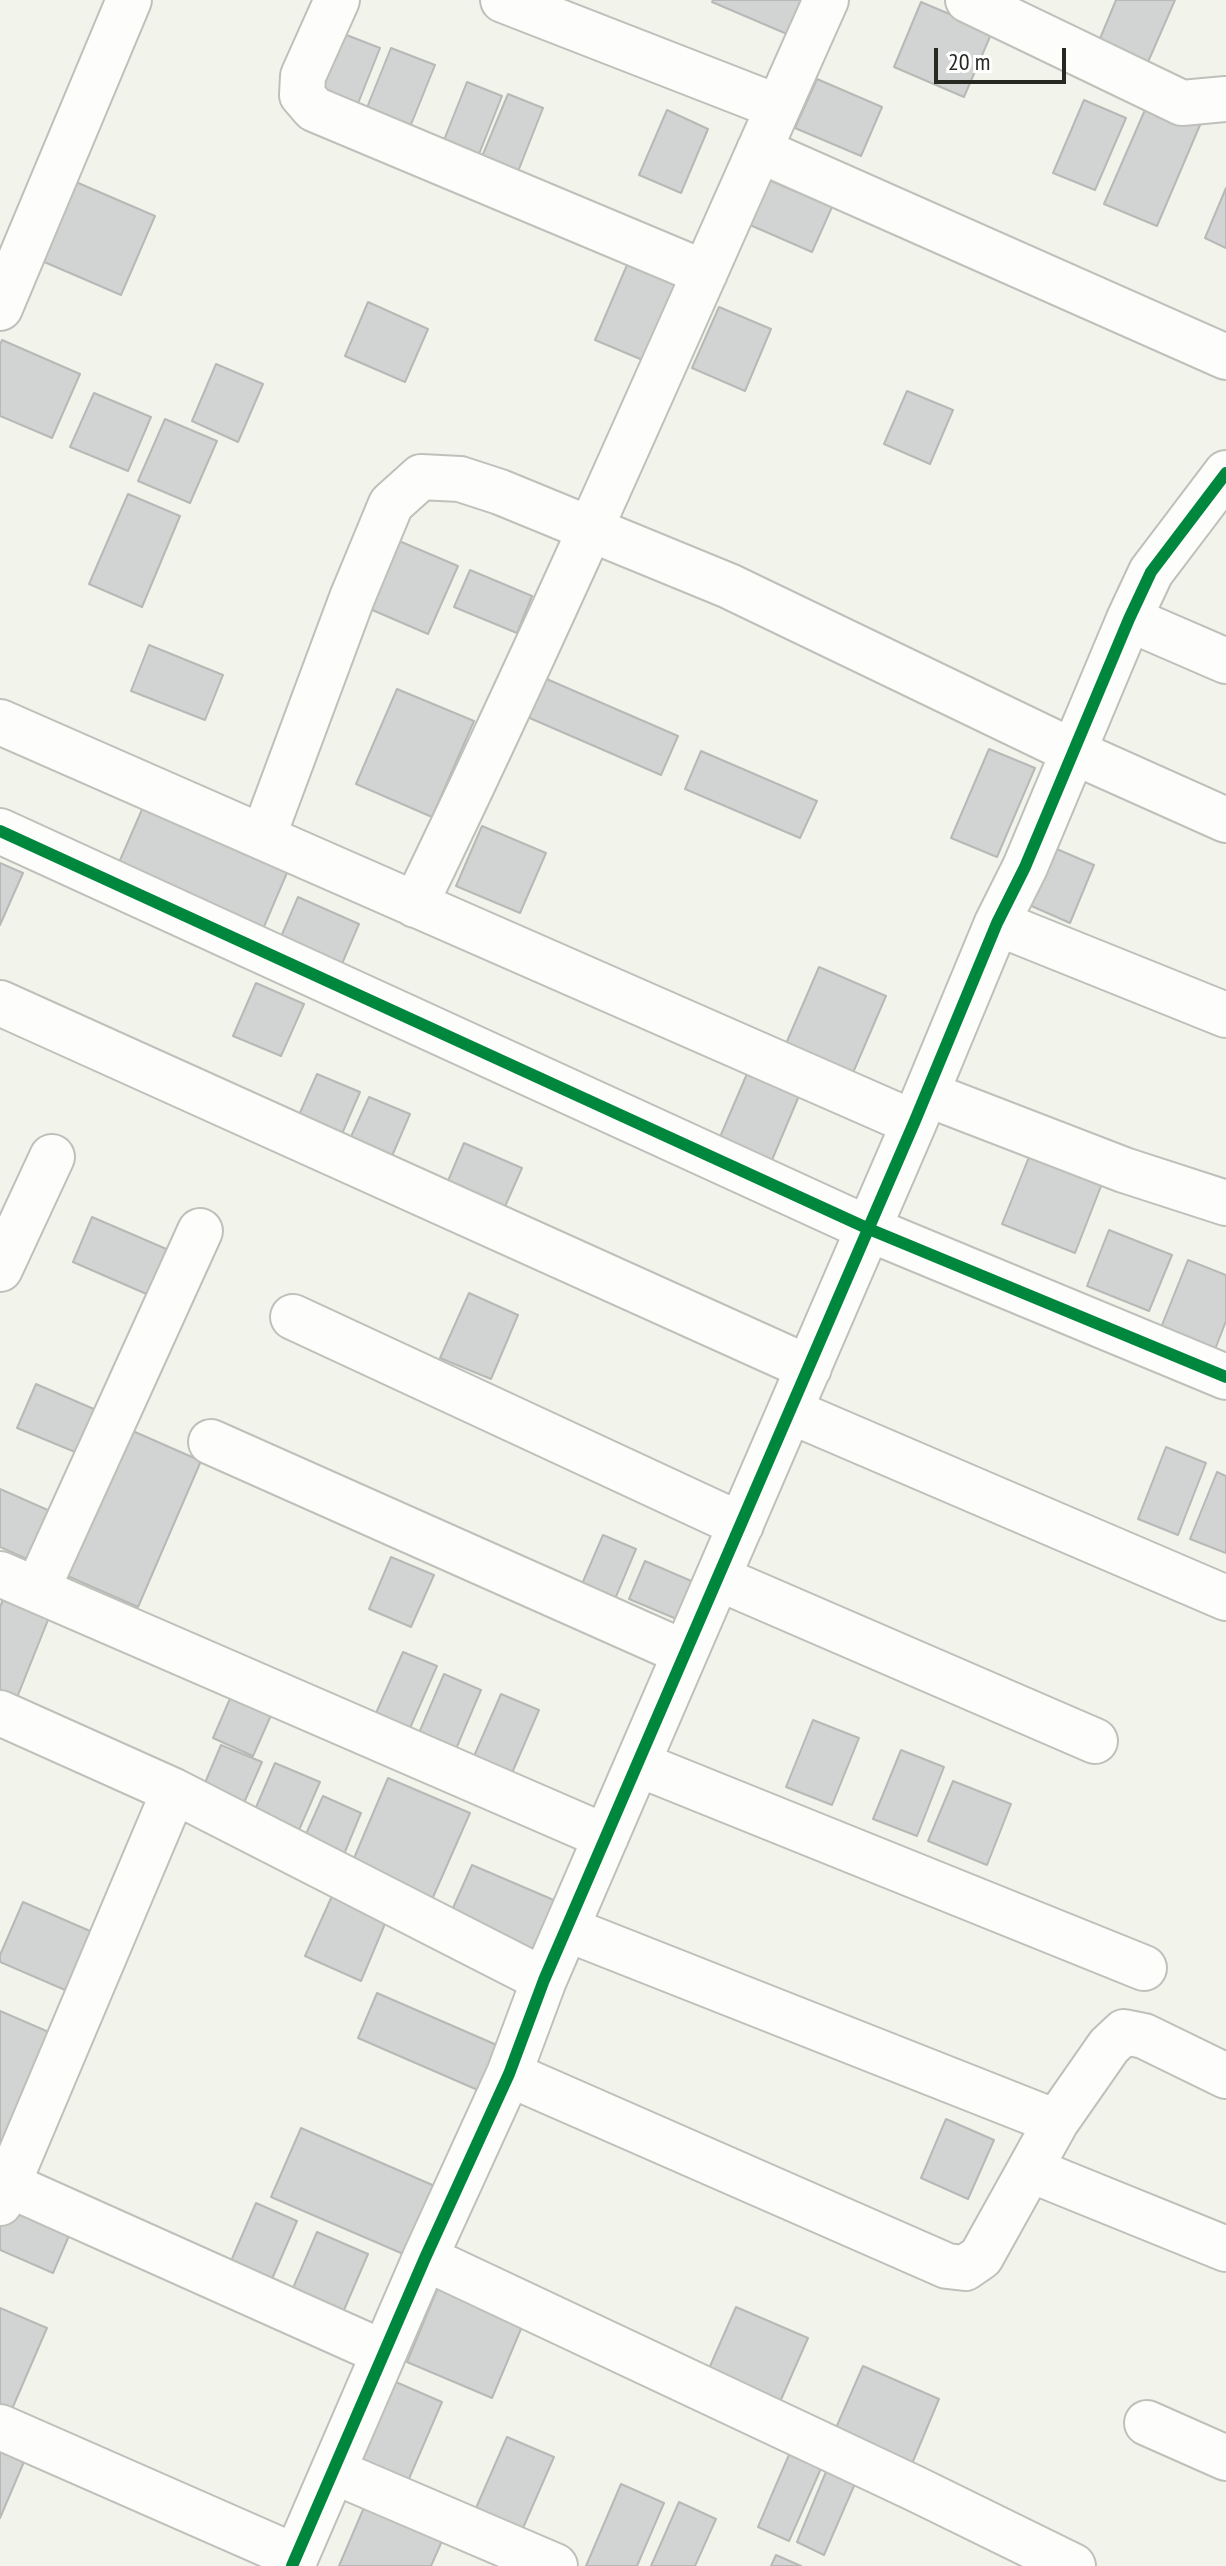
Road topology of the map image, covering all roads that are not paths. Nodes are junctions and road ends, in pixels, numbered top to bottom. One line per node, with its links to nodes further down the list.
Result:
1 (129, 0): 10 (street)
2 (337, 0): 9 (street)
3 (503, 0): 7 (street)
4 (826, 0): 7 (street)
5 (968, 0): 6 (street)
6 (1226, 99)
7 (778, 107): 8 (street)
8 (759, 150): 9 (street); 11 (street)
9 (705, 273): 14 (street)
10 (0, 308)
11 (1226, 357)
12 (1226, 473): 13 (street)
13 (1210, 521): 15 (street)
14 (592, 529): 18 (street); 21 (street); 22 (street)
15 (1129, 619): 16 (street); 18 (street)
16 (1226, 661)
17 (0, 722): 21 (street)
18 (1074, 752): 19 (street); 23 (street)
19 (1226, 820)
20 (0, 831): 29 (street)
21 (263, 837): 22 (street)
22 (415, 905): 26 (street)
23 (997, 923): 25 (street); 26 (street)
24 (0, 1003): 33 (street)
25 (1226, 1015)
26 (920, 1109): 28 (street); 29 (street)
27 (52, 1157): 31 (street)
28 (1226, 1203)
29 (869, 1229): 33 (street); 34 (street)
30 (200, 1231): 39 (street)
31 (0, 1269)
32 (293, 1317): 37 (street)
33 (809, 1368): 35 (street)
34 (1226, 1377)
35 (790, 1411): 37 (street); 40 (street)
36 (211, 1442): 41 (street)
37 (741, 1525): 38 (street)
38 (718, 1578): 41 (street); 43 (street)
39 (18, 1582): 46 (street)
40 (1226, 1598)
41 (685, 1653): 44 (street)
42 (0, 1713): 45 (street)
43 (1095, 1741)
44 (638, 1764): 46 (street); 48 (street)
45 (174, 1791): 49 (street); 54 (street)
46 (606, 1837): 47 (street)
47 (567, 1929): 49 (street); 52 (street)
48 (1144, 1968)
49 (544, 1980): 50 (street)
50 (509, 2074): 53 (street); 56 (street)
51 (1226, 2076): 52 (street)
52 (1056, 2122): 53 (street)
53 (1031, 2170): 55 (street)
54 (3, 2190): 57 (street)
55 (1226, 2249)
56 (425, 2258): 57 (street); 64 (street)
57 (384, 2353): 61 (street)
58 (1147, 2423): 60 (street)
59 (0, 2427): 62 (street)
60 (1226, 2458)
61 (333, 2471): 62 (street); 63 (street)
62 (294, 2562)
63 (555, 2566)
64 (1073, 2566)

